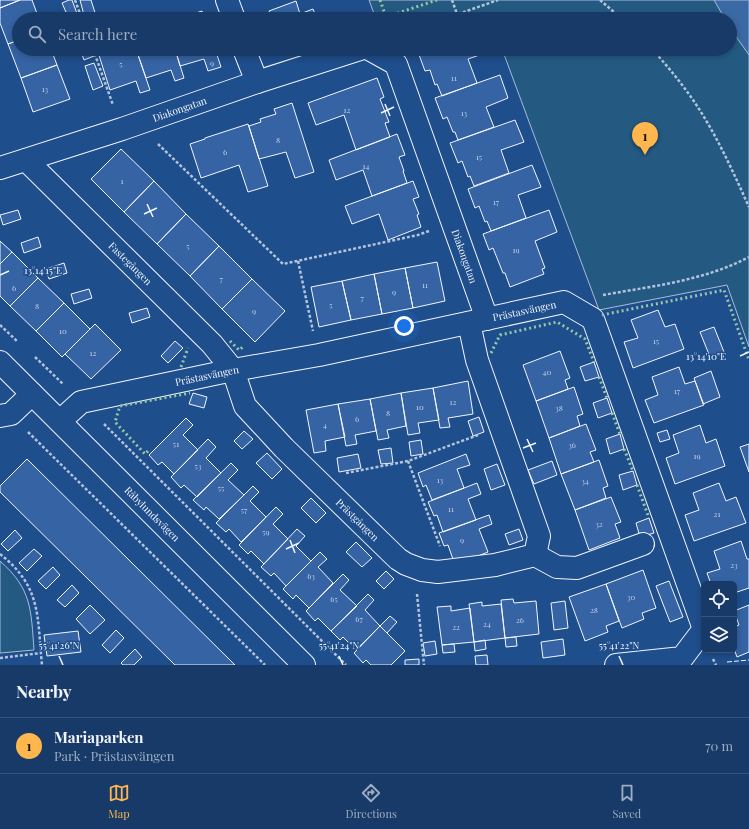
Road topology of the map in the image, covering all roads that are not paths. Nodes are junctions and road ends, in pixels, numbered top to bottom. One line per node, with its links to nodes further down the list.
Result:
1 (227, 0): 2 (street)
2 (231, 12)
3 (247, 56): 6 (street)
4 (338, 56): 6 (street, Diakongatan)
5 (382, 56): 8 (street, Diakongatan)
6 (257, 82): 7 (street, Diakongatan)
7 (8, 161): 10 (street, Fastegången)
8 (478, 321): 10 (street, Prästasvängen); 15 (street); 17 (street, Prästasvängen)
9 (0, 362): 11 (street, Råbylundsvägen)
10 (233, 370): 13 (street, Prästasvängen); 15 (street, Prästgången)
11 (32, 394): 12 (street); 13 (street, Råbylundsvägen)
12 (6, 415)
13 (60, 421): 16 (street, Råbylundsvägen)
14 (643, 544): 15 (street)
15 (535, 555)
16 (304, 665)
17 (616, 665)

